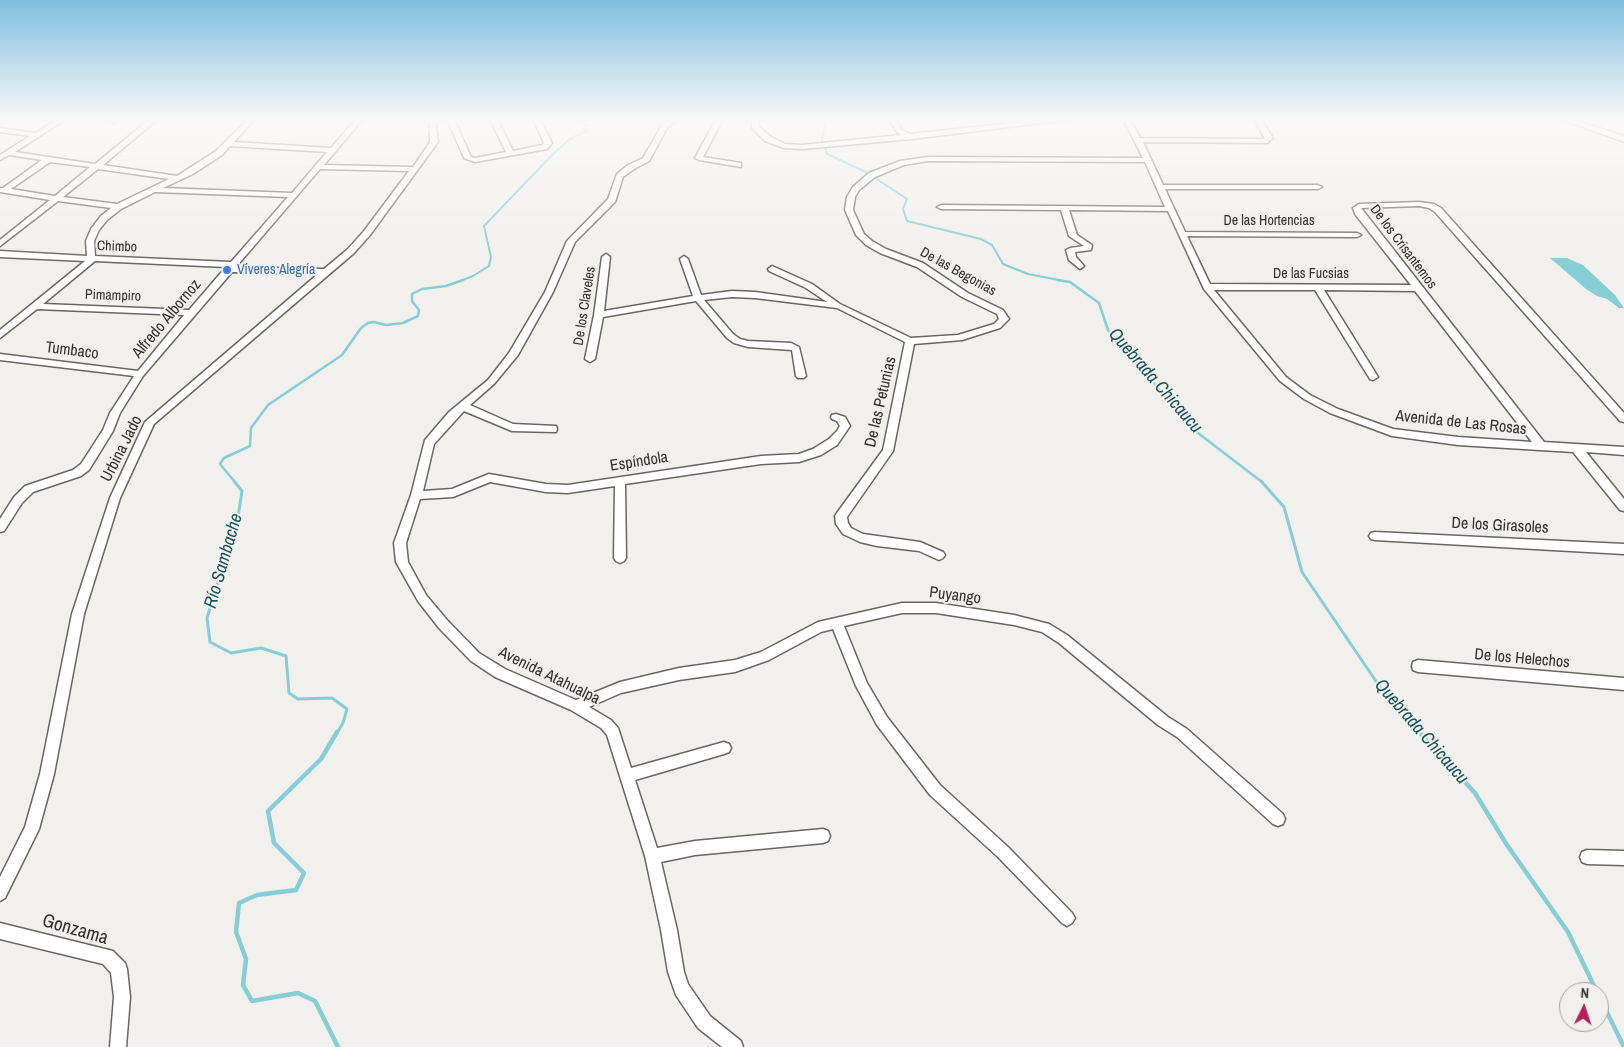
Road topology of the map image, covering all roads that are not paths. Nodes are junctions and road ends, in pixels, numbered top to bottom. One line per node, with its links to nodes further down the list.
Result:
1 (36, 168): 15 (street)
2 (96, 168): 17 (street)
3 (117, 168): 11 (street)
4 (194, 168): 11 (street)
5 (316, 168): 16 (street, Alfredo Albornoz)
6 (359, 168): 10 (street)
7 (629, 168): 48 (street, Avenida Atahualpa)
8 (890, 168): 42 (street, De las Begonias)
9 (1151, 168): 12 (street, Avenida de Las Rosas)
10 (414, 169): 32 (street, Urbina Jado)
11 (177, 178): 14 (street)
12 (1160, 187): 13 (street); 21 (street, Avenida de Las Rosas)
13 (1318, 187)
14 (154, 190): 16 (street); 18 (street)
15 (2, 191): 17 (street)
16 (293, 195): 30 (street, Alfredo Albornoz)
17 (56, 199): 18 (street); 24 (street)
18 (118, 207): 28 (street)
19 (941, 207): 20 (street)
20 (1064, 208): 21 (street); 29 (street)
21 (1169, 208): 22 (street, Avenida de Las Rosas)
22 (1182, 234): 23 (street, De las Hortencias); 33 (street, Avenida de Las Rosas)
23 (1357, 235)
24 (0, 244)
25 (0, 254): 28 (street, Chimbo)
26 (606, 257): 40 (street, De los Claveles)
27 (684, 259): 36 (street)
28 (91, 260): 30 (street, Chimbo); 37 (street)
29 (1080, 266)
30 (231, 267): 32 (street, Chimbo); 39 (street, Alfredo Albornoz)
31 (772, 269): 38 (street)
32 (326, 272): 74 (street, Urbina Jado)
33 (1207, 287): 34 (street, De las Fucsias); 52 (street, Avenida de Las Rosas)
34 (1318, 288): 35 (street, De las Fucsias); 47 (street)
35 (1416, 288): 50 (street, De los Crisantemos); 52 (street, De los Crisantemos)
36 (698, 298): 38 (street, De las Begonias); 40 (street, De las Begonias); 46 (street)
37 (35, 306): 39 (street, Pimampiro); 41 (street)
38 (839, 306): 42 (street, De las Begonias)
39 (191, 313): 45 (street, Alfredo Albornoz)
40 (600, 315): 44 (street, De los Claveles)
41 (0, 335)
42 (910, 341): 61 (street, De las Petunias)
43 (0, 357): 45 (street, Tumbaco)
44 (590, 359)
45 (140, 374): 58 (street, Alfredo Albornoz)
46 (801, 376)
47 (1373, 377)
48 (462, 406): 51 (street); 56 (street, Avenida Atahualpa)
49 (836, 417): 55 (street, Espíndola)
50 (1624, 419)
51 (552, 429)
52 (1541, 446): 53 (street, Avenida de Las Rosas)
53 (1577, 449): 54 (street, Avenida de Las Rosas); 57 (street)
54 (1624, 451)
55 (620, 482): 56 (street, Espíndola); 62 (street)
56 (416, 495): 66 (street, Avenida Atahualpa)
57 (1624, 507)
58 (0, 528)
59 (1375, 536): 60 (street, De los Girasoles)
60 (1624, 549)
61 (939, 556)
62 (620, 558)
63 (836, 622): 66 (street, Puyango); 69 (street, Puyango); 75 (street)
64 (1418, 666): 65 (street, De los Helechos)
65 (1624, 684)
66 (576, 706): 68 (street, Avenida Atahualpa)
67 (724, 748): 68 (street)
68 (627, 776): 71 (street, Avenida Atahualpa)
69 (1278, 819)
70 (823, 836): 71 (street)
71 (652, 856): 78 (street, Avenida Atahualpa)
72 (1586, 857): 73 (street)
73 (1624, 858)
74 (0, 894)
75 (1067, 918)
76 (0, 931): 77 (street, Gonzama)
77 (118, 1047)
78 (735, 1047)

